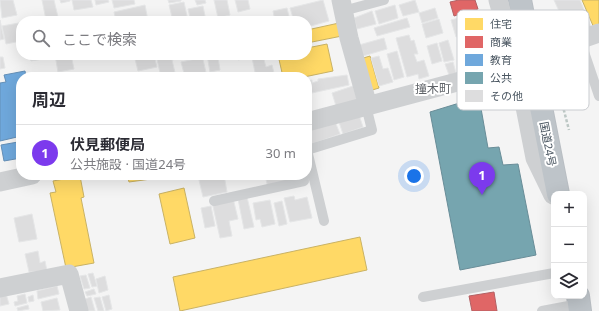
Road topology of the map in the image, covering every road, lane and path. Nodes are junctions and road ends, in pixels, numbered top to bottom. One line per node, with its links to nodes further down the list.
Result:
1 (384, 0): 4 (lane)
2 (498, 0): 5 (street)
3 (520, 0): 6 (highway, 国道24号)
4 (342, 6): 12 (street)
5 (502, 10)
6 (521, 10)
7 (599, 34): 8 (street)
8 (589, 37)
9 (589, 67): 11 (lane)
10 (457, 81): 12 (street)
11 (599, 96)
12 (367, 106): 16 (street); 18 (lane)
13 (530, 110): 23 (street)
14 (536, 110): 24 (highway, 国道24号)
15 (564, 110): 17 (path)
16 (312, 121)
17 (569, 130)
18 (312, 148)
19 (312, 171): 26 (lane)
20 (16, 178): 22 (street)
21 (304, 180): 25 (lane)
22 (0, 182)
23 (552, 191)
24 (557, 191)
25 (214, 200)
26 (324, 221)
27 (551, 274): 29 (lane)
28 (0, 288): 31 (street)
29 (423, 297)
30 (579, 304): 32 (lane)
31 (79, 311)
32 (542, 311)

